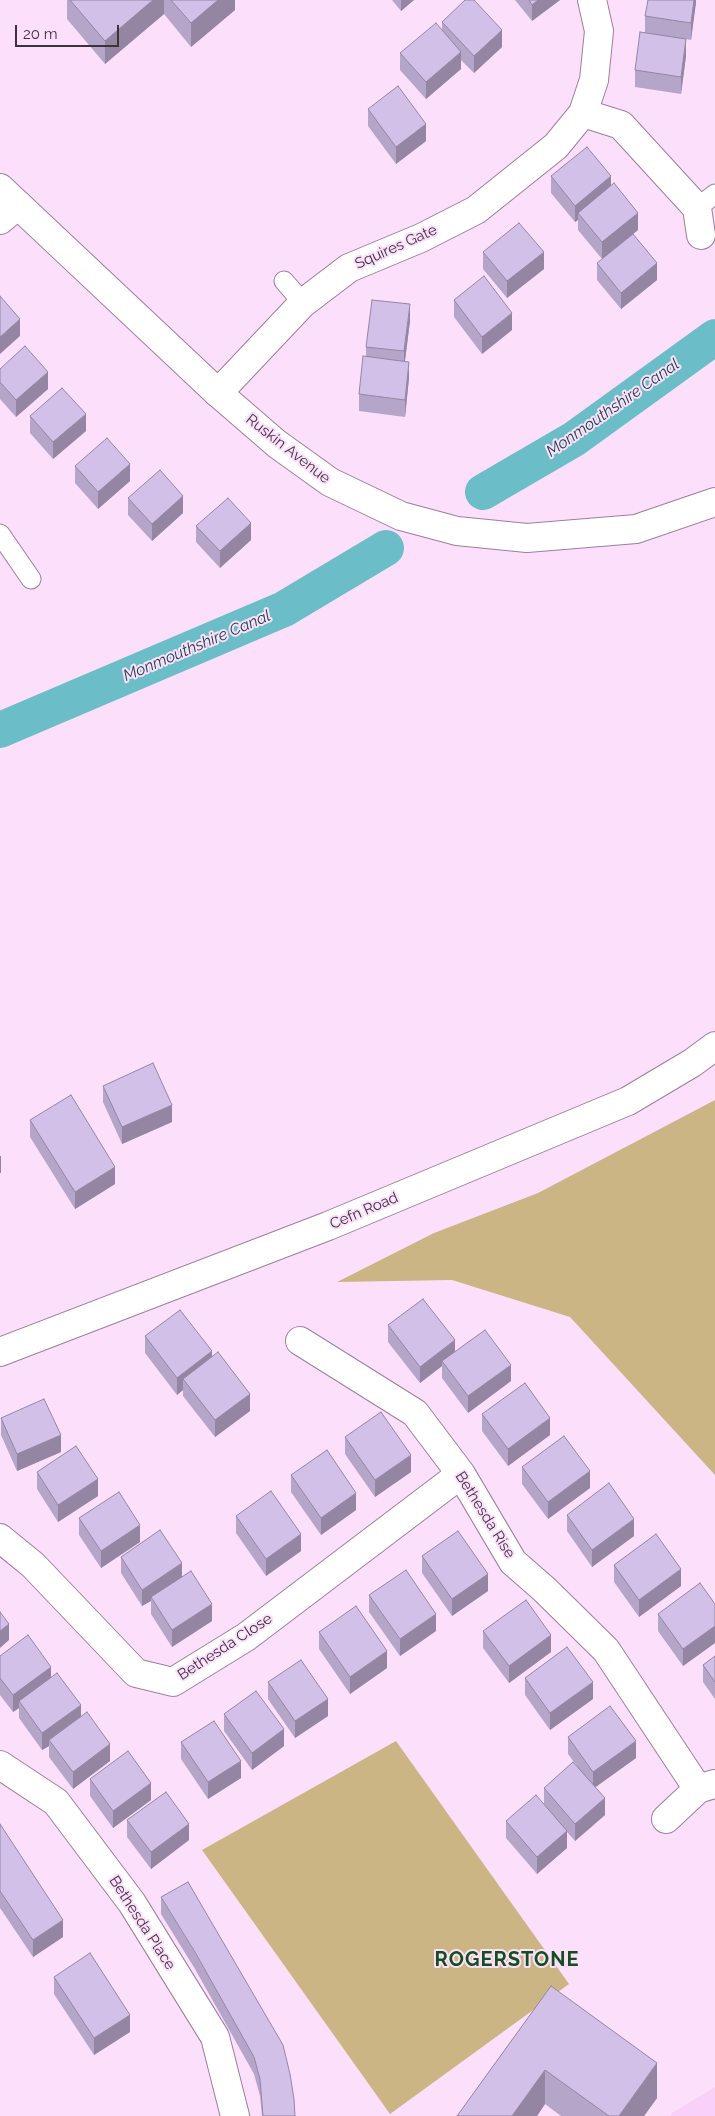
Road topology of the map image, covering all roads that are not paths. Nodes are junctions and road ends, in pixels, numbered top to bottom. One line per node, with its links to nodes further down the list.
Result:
1 (592, 0): 2 (street, Squires Gate)
2 (583, 113): 3 (street); 7 (street, Squires Gate)
3 (706, 201): 5 (street)
4 (6, 204): 8 (street, Ruskin Avenue)
5 (702, 235)
6 (284, 281): 7 (lane)
7 (303, 303): 8 (street, Squires Gate)
8 (218, 393): 9 (street, Ruskin Avenue)
9 (715, 502)
10 (0, 534): 11 (lane)
11 (31, 580)
12 (715, 1046): 14 (street, Cefn Road)
13 (300, 1341): 15 (street, Bethesda Rise)
14 (0, 1352)
15 (461, 1474): 16 (street, Bethesda Close); 18 (street, Bethesda Rise)
16 (0, 1538)
17 (0, 1765): 20 (street, Bethesda Place)
18 (706, 1786): 19 (street, Bethesda Rise)
19 (666, 1819)
20 (235, 2116)

